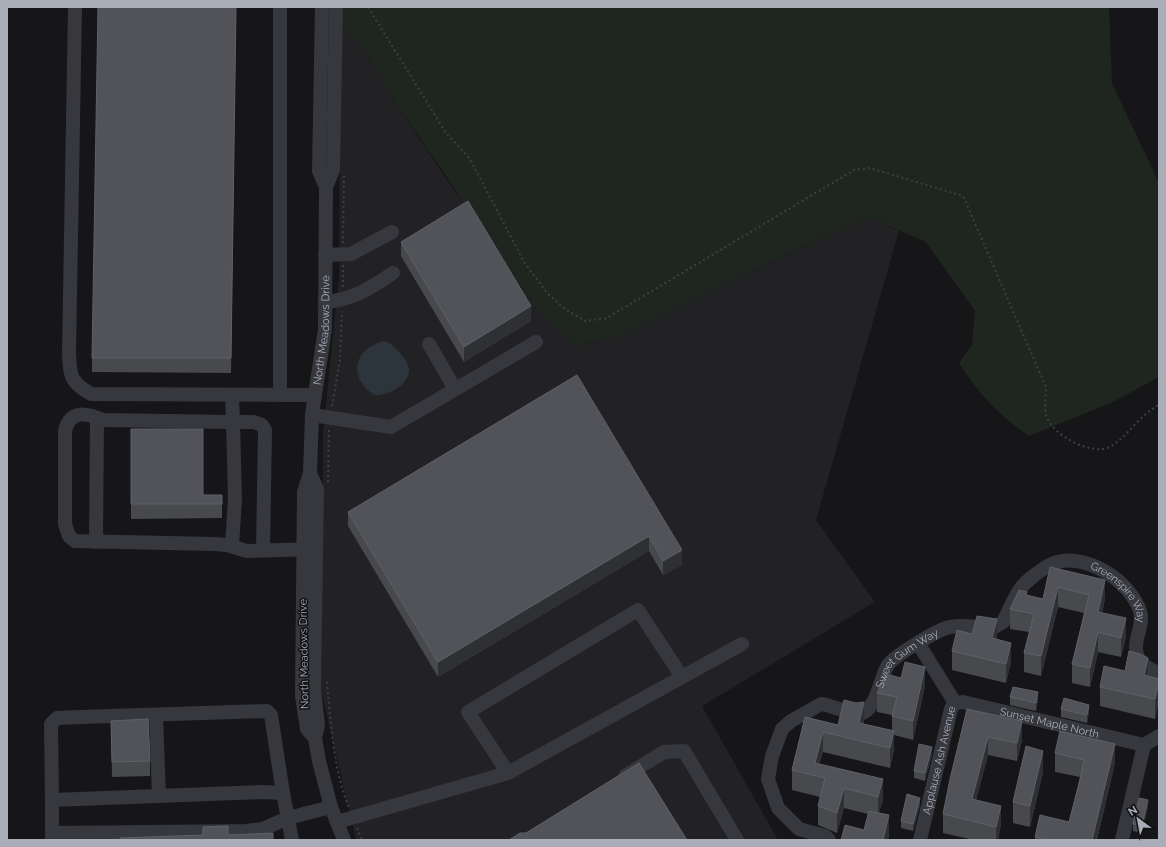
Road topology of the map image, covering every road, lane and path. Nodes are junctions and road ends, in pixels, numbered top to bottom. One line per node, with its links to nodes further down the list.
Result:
1 (75, 7): 14 (street)
2 (280, 7): 15 (street)
3 (322, 7): 6 (street, North Meadows Drive)
4 (336, 7): 6 (street, North Meadows Drive)
5 (368, 7): 17 (path)
6 (326, 187): 8 (street, North Meadows Drive)
7 (392, 232): 8 (street)
8 (325, 255): 10 (street, North Meadows Drive)
9 (393, 273): 10 (street)
10 (325, 302): 16 (street, North Meadows Drive)
11 (536, 342): 13 (street)
12 (429, 344): 13 (street)
13 (455, 389): 18 (street)
14 (232, 395): 15 (street); 20 (street)
15 (280, 395): 16 (street)
16 (314, 396): 18 (street, North Meadows Drive)
17 (1159, 405)
18 (312, 415): 23 (street, North Meadows Drive)
19 (97, 418): 20 (street); 21 (street); 21 (street)
20 (233, 422): 22 (street); 24 (street)
21 (96, 542): 22 (street)
22 (232, 546): 24 (street)
23 (309, 549): 24 (street); 39 (street, North Meadows Drive)
24 (263, 550)
25 (1054, 563): 26 (street, Sweet Gum Way); 28 (street, Greenspire Way)
26 (918, 643): 30 (street, Applause Ash Avenue); 46 (street, Sweet Gum Way)
27 (742, 644): 29 (street)
28 (1159, 672)
29 (682, 677): 34 (street); 34 (street)
30 (955, 703): 33 (street, Sunset Maple North); 47 (street, Applause Ash Avenue)
31 (156, 715): 36 (street); 37 (street); 38 (street)
32 (1159, 736): 33 (street)
33 (1144, 745): 48 (street)
34 (508, 773): 41 (street)
35 (614, 783): 45 (street)
36 (283, 793): 37 (street); 40 (street)
37 (159, 796): 38 (street)
38 (52, 800): 42 (street)
39 (332, 807): 40 (street); 41 (street, North Meadows Drive)
40 (288, 818): 42 (street); 43 (street)
41 (337, 822): 44 (street, North Meadows Drive)
42 (52, 837)
43 (291, 839)
44 (344, 840)
45 (737, 840)
46 (829, 840)
47 (920, 840)
48 (1122, 840)

